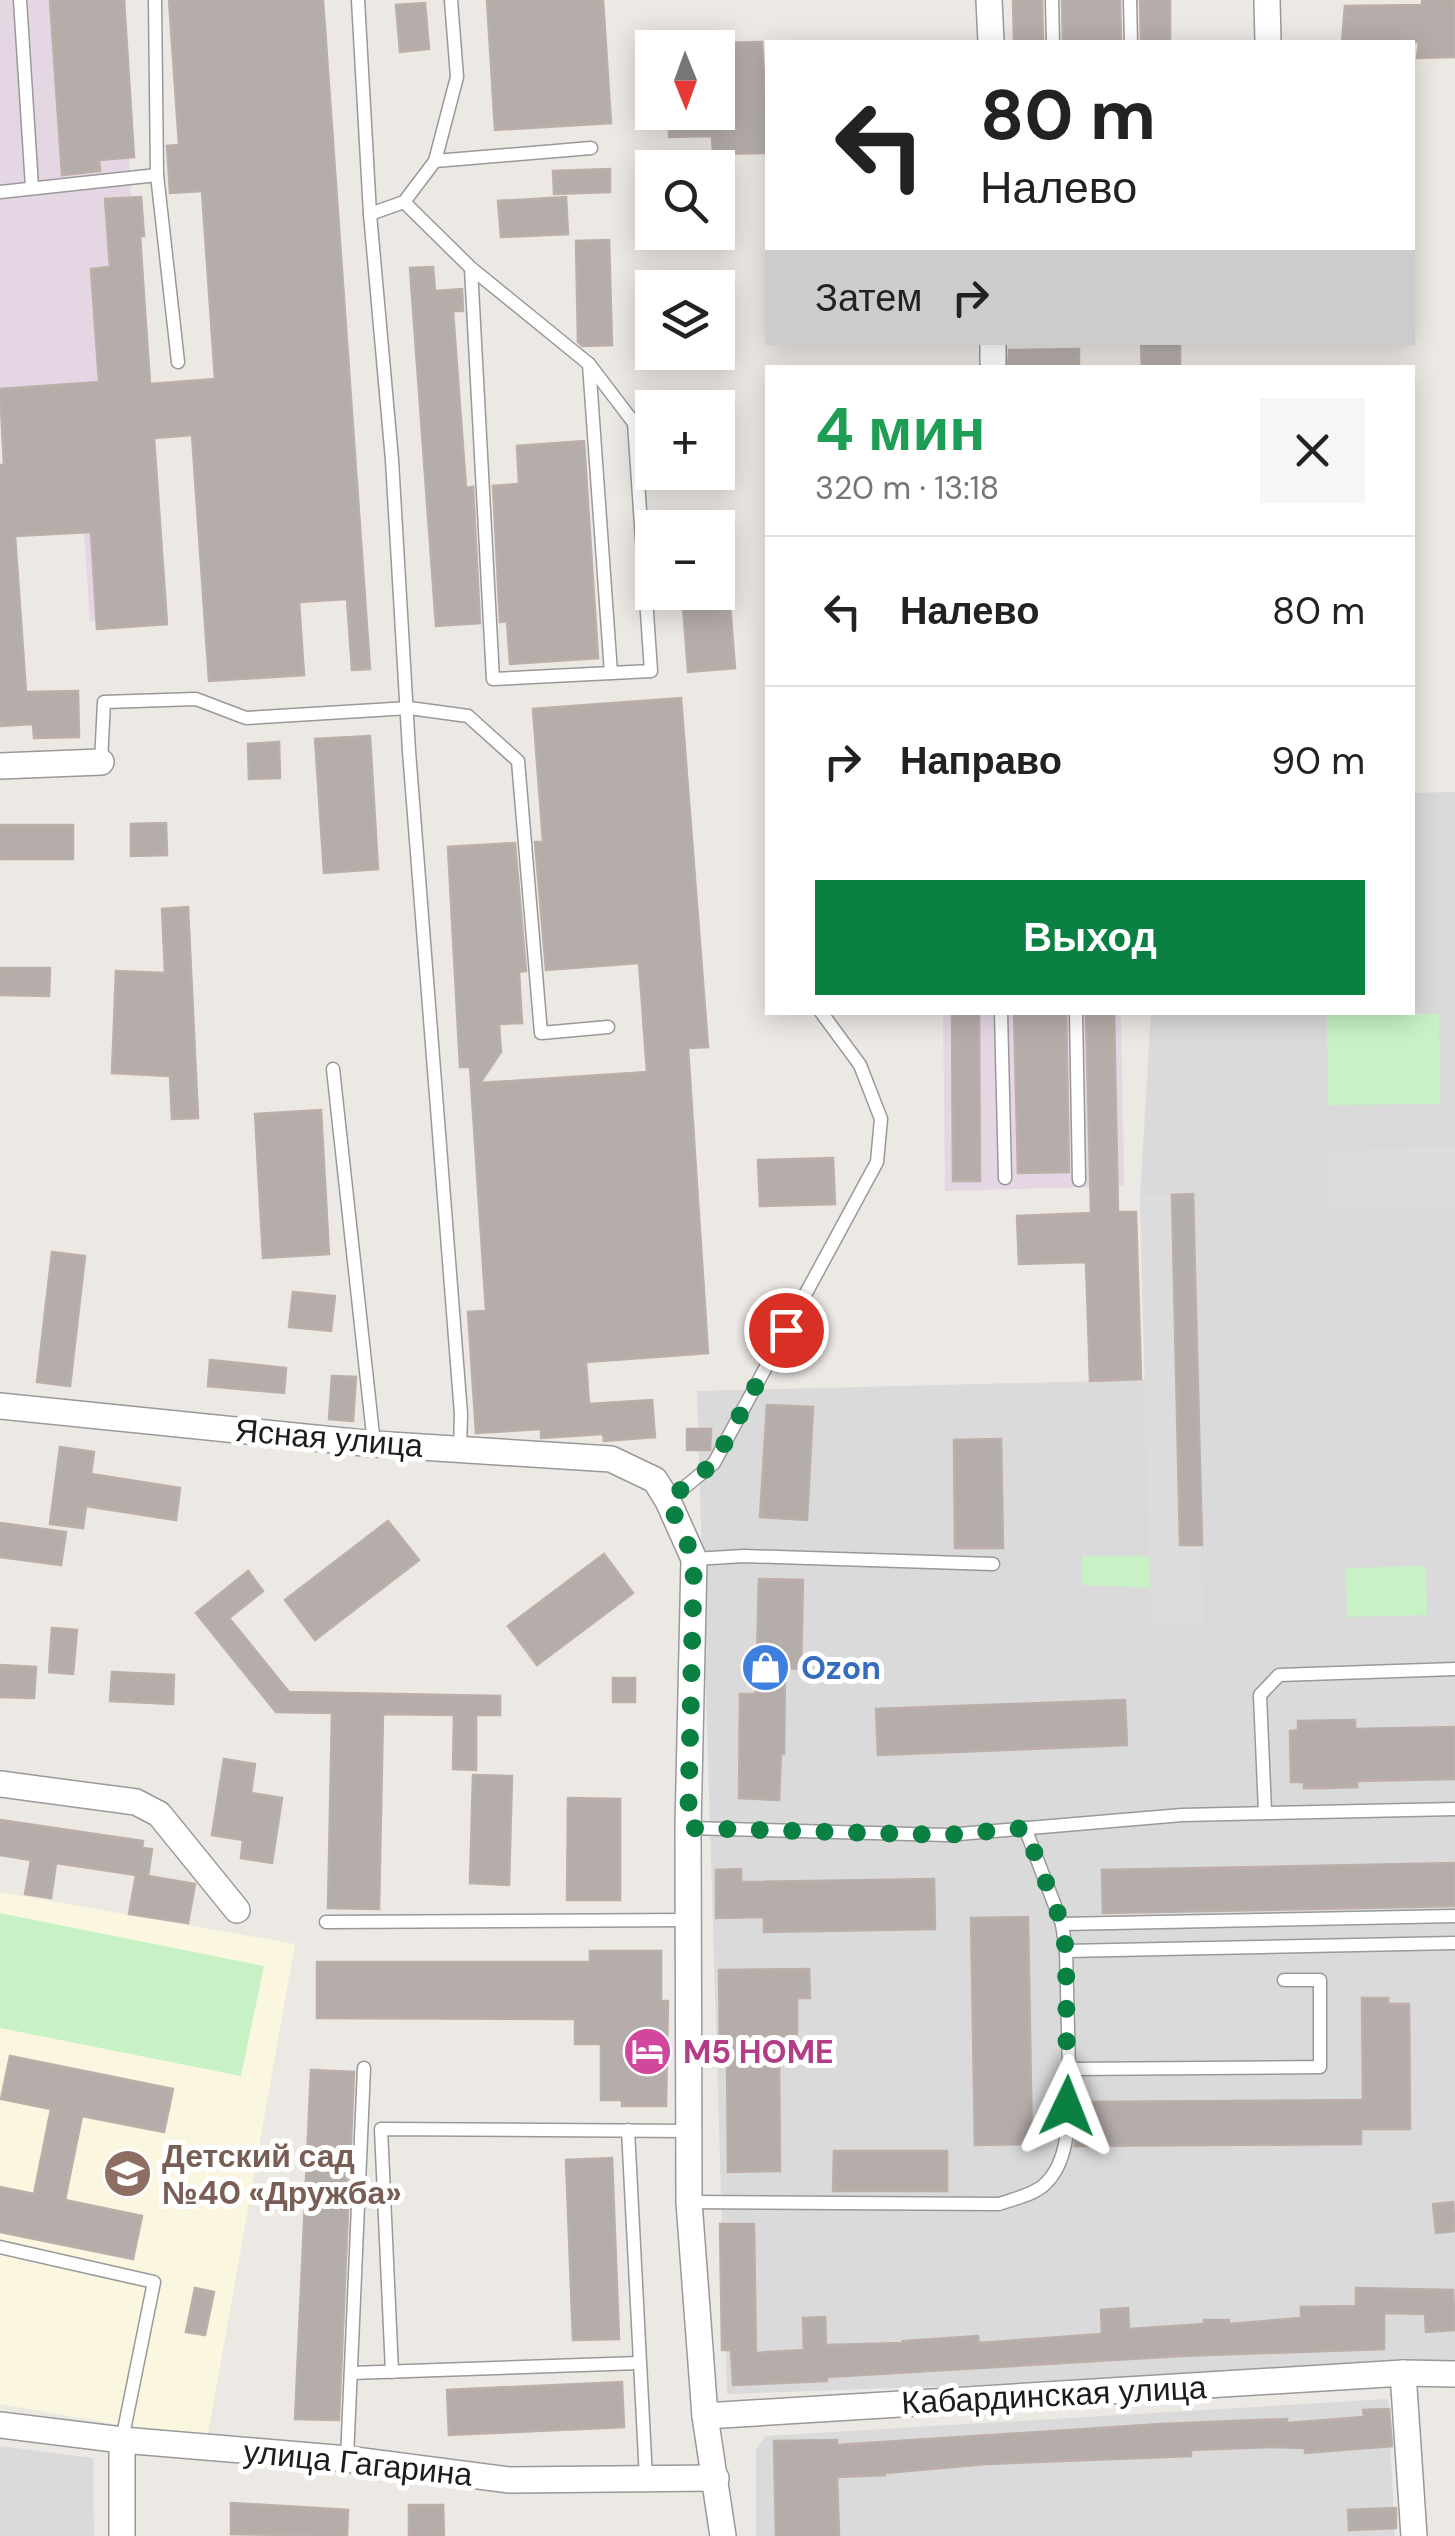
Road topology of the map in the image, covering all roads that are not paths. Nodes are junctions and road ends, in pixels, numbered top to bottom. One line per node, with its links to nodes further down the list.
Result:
1 (20, 0): 16 (lane)
2 (155, 0): 15 (lane)
3 (358, 0): 19 (lane)
4 (451, 0): 14 (lane)
5 (988, 0): 9 (street)
6 (1052, 0): 10 (lane)
7 (1130, 0): 11 (lane)
8 (1267, 0): 12 (street)
9 (991, 40)
10 (1053, 40)
11 (1131, 40)
12 (1268, 40)
13 (591, 148): 14 (lane)
14 (436, 161): 18 (lane)
15 (157, 175): 16 (lane); 21 (lane)
16 (32, 186): 17 (lane)
17 (0, 192)
18 (404, 202): 19 (lane); 20 (lane)
19 (370, 214): 24 (lane)
20 (471, 268): 22 (lane); 23 (lane)
21 (178, 362)
22 (589, 364): 23 (lane); 23 (lane)
23 (610, 673)
24 (409, 708): 25 (lane); 30 (lane); 36 (lane)
25 (101, 762): 26 (street)
26 (0, 766)
27 (823, 1015): 37 (lane)
28 (1001, 1015): 32 (lane)
29 (1076, 1015): 33 (lane)
30 (608, 1027)
31 (333, 1069): 35 (lane)
32 (1005, 1178)
33 (1079, 1180)
34 (0, 1406): 35 (street, Ясная улица)
35 (374, 1444): 36 (street, Ясная улица)
36 (460, 1448): 37 (street, Ясная улица)
37 (662, 1490): 38 (street)
38 (694, 1559): 39 (lane); 44 (street)
39 (993, 1564)
40 (1455, 1670): 43 (lane)
41 (0, 1784): 46 (street)
42 (1455, 1808): 43 (lane)
43 (1265, 1812): 45 (lane)
44 (688, 1828): 45 (lane); 48 (street)
45 (1025, 1828): 50 (lane)
46 (236, 1910)
47 (1455, 1916): 50 (lane)
48 (688, 1920): 49 (lane); 57 (street)
49 (326, 1922)
50 (1062, 1924): 52 (lane)
51 (1455, 1943): 52 (lane)
52 (1066, 1951): 55 (lane)
53 (1284, 1980): 55 (lane)
54 (364, 2068): 62 (lane)
55 (1069, 2068): 58 (lane)
56 (628, 2130): 57 (lane); 60 (lane); 61 (lane)
57 (688, 2131): 58 (street)
58 (688, 2202): 65 (street)
59 (0, 2247): 67 (lane)
60 (639, 2363): 61 (lane); 69 (lane)
61 (392, 2372): 62 (lane)
62 (351, 2373): 68 (lane)
63 (1403, 2373): 64 (street, Кабардинская улица); 65 (street, Кабардинская улица); 73 (street)
64 (1455, 2374)
65 (705, 2416): 70 (street)
66 (0, 2425): 67 (street, улица Гагарина)
67 (122, 2440): 68 (street, улица Гагарина); 71 (street)
68 (347, 2459): 69 (street, улица Гагарина)
69 (646, 2478): 70 (street, улица Гагарина)
70 (716, 2478): 72 (street)
71 (122, 2536)
72 (723, 2536)
73 (1414, 2536)

